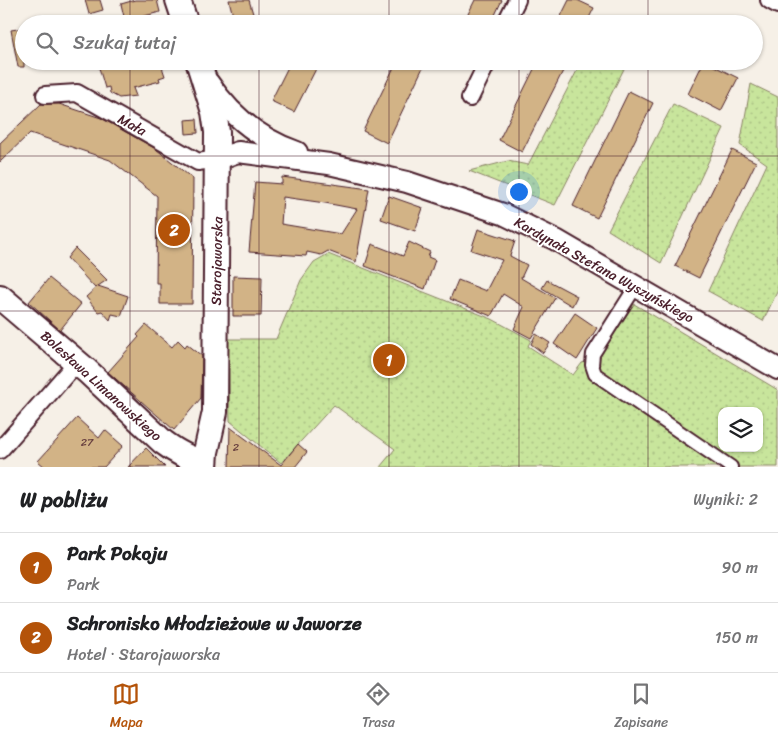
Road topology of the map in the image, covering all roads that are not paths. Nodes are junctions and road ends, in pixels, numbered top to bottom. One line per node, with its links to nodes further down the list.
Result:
1 (178, 0): 5 (main road)
2 (517, 0): 6 (street)
3 (769, 0): 4 (street)
4 (778, 5)
5 (183, 15)
6 (510, 15)
7 (201, 70): 12 (main road, Starojaworska)
8 (201, 70): 13 (street)
9 (484, 70): 11 (street)
10 (46, 95): 12 (street, Mała)
11 (470, 98)
12 (218, 158): 13 (street, Kardynała Stefana Wyszyńskiego); 19 (main road, Starojaworska)
13 (330, 164): 14 (street, Kardynała Stefana Wyszyńskiego)
14 (636, 286): 17 (street, Kardynała Stefana Wyszyńskiego); 20 (street)
15 (0, 297): 16 (main road, Bolesława Limanowskiego)
16 (77, 362): 18 (street); 19 (main road, Bolesława Limanowskiego)
17 (778, 369)
18 (0, 450)
19 (205, 465)
20 (731, 467)

